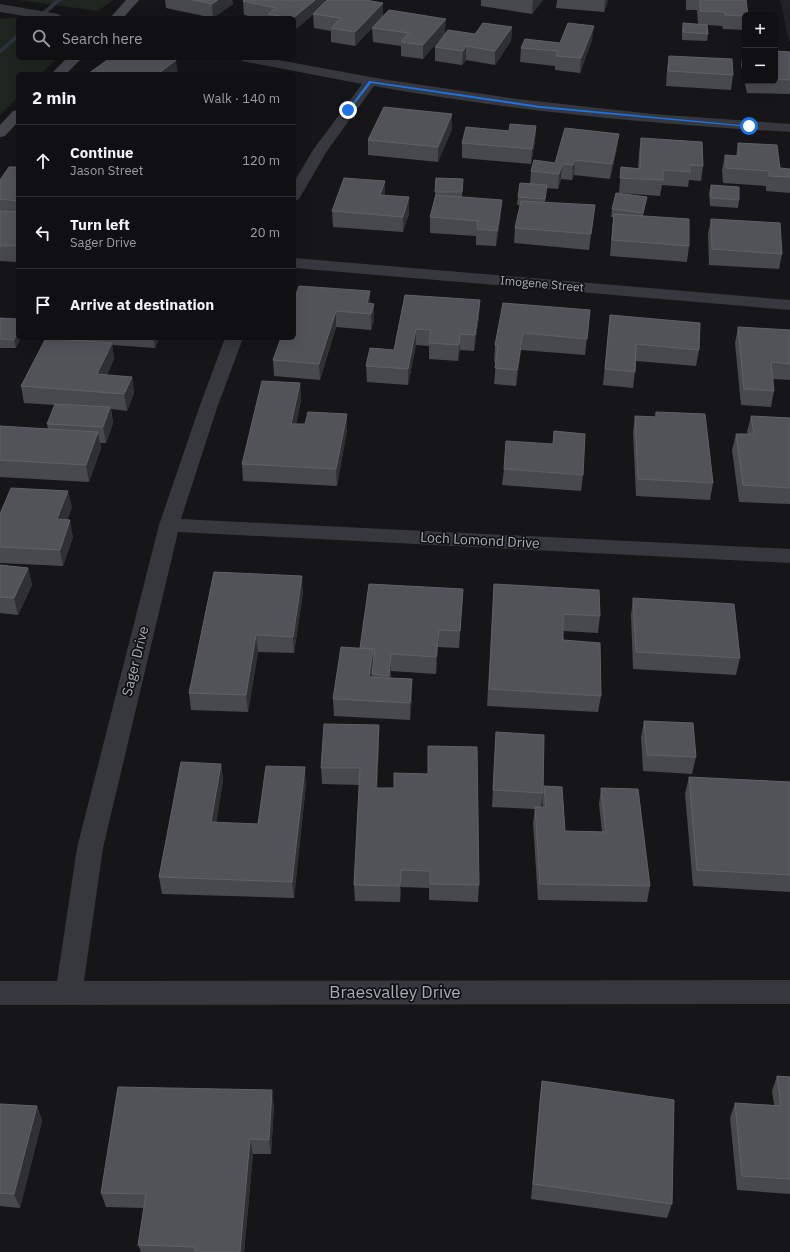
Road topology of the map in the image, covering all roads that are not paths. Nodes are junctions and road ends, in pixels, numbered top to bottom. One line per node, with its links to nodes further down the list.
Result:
1 (133, 0): 4 (main road)
2 (3, 9): 3 (street)
3 (46, 16)
4 (118, 16)
5 (73, 60): 7 (main road)
6 (257, 60): 8 (street)
7 (60, 72)
8 (370, 82): 10 (street); 12 (street)
9 (16, 116): 11 (main road)
10 (790, 128)
11 (0, 133)
12 (296, 192)
13 (296, 263): 14 (street, Imogene Street)
14 (790, 306)
15 (233, 340): 16 (street, Sager Drive)
16 (169, 525): 17 (street, Loch Lomond Drive); 18 (street, Sager Drive)
17 (790, 556)
18 (69, 992): 19 (street, Braesvalley Drive); 20 (street, Braesvalley Drive)
19 (790, 992)
20 (0, 993)

